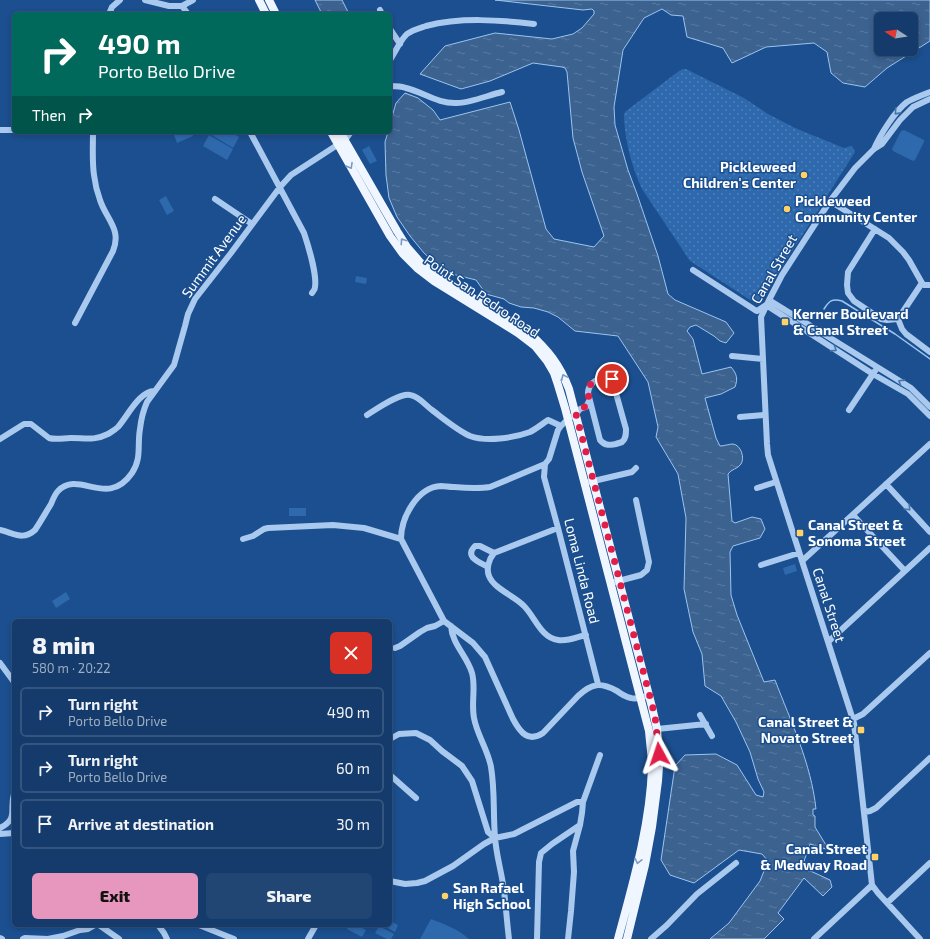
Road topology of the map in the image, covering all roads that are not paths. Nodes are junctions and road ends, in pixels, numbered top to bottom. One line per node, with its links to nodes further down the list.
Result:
1 (119, 0): 7 (street)
2 (145, 0): 6 (street)
3 (193, 0): 6 (street)
4 (259, 0): 9 (main road)
5 (269, 0): 10 (main road)
6 (182, 6): 8 (street)
7 (110, 12)
8 (186, 12)
9 (265, 12)
10 (275, 12)
11 (534, 24): 13 (street)
12 (392, 32): 13 (street)
13 (400, 44): 14 (street)
14 (392, 57)
15 (392, 86): 16 (street)
16 (502, 92)
17 (930, 92): 27 (street, one-way to 27)
18 (930, 99): 27 (street)
19 (0, 130): 20 (street)
20 (12, 130)
21 (93, 134): 39 (street)
22 (251, 134): 28 (street)
23 (333, 134): 26 (main road, Point San Pedro Road)
24 (340, 134): 26 (main road, Point San Pedro Road)
25 (349, 134): 26 (street, Summit Avenue)
26 (342, 143): 28 (street, Summit Avenue); 49 (main road, Point San Pedro Road, one-way to 26); 55 (main road, Point San Pedro Road, one-way to 55)
27 (874, 149): 30 (street, Canal Street)
28 (280, 187): 31 (street, Summit Avenue); 36 (street)
29 (216, 199): 31 (street)
30 (830, 201): 32 (street); 37 (street, Canal Street)
31 (252, 224): 45 (street, Summit Avenue)
32 (875, 229): 34 (street); 38 (street)
33 (693, 270): 37 (street)
34 (922, 283): 35 (street); 38 (street)
35 (930, 285)
36 (312, 293)
37 (767, 302): 42 (street, Canal Street); 43 (street); 44 (street, one-way to 44)
38 (898, 319): 40 (street)
39 (75, 323)
40 (930, 352)
41 (732, 356): 42 (street)
42 (763, 359): 51 (street, Canal Street)
43 (877, 368): 44 (street); 47 (street, one-way to 43)
44 (873, 374): 48 (street); 53 (street)
45 (155, 391): 57 (street); 68 (street, Summit Avenue)
46 (590, 401): 49 (street); 50 (street); 50 (street)
47 (930, 407)
48 (849, 410)
49 (576, 414): 50 (street); 55 (street); 61 (main road, Point San Pedro Road)
50 (593, 414)
51 (765, 415): 54 (street); 62 (street, Canal Street)
52 (367, 416): 56 (street)
53 (930, 416)
54 (740, 417)
55 (568, 419): 56 (street); 61 (main road, Point San Pedro Road)
56 (561, 426): 59 (street)
57 (0, 439)
58 (930, 444): 63 (street)
59 (545, 464): 67 (street, Loma Linda Road); 71 (street)
60 (636, 468): 61 (street)
61 (589, 482): 79 (main road, Point San Pedro Road)
62 (776, 482): 64 (street); 74 (street, Canal Street)
63 (886, 484): 66 (street); 69 (street, one-way to 69)
64 (757, 488)
65 (636, 500): 79 (street)
66 (853, 515): 75 (street); 78 (street)
67 (558, 528): 73 (street); 82 (street, Loma Linda Road)
68 (0, 530)
69 (930, 532)
70 (243, 539): 71 (street)
71 (401, 539): 80 (street)
72 (930, 548): 78 (street)
73 (494, 553): 77 (street); 77 (street)
74 (800, 553): 75 (street, Canal Street); 76 (street)
75 (802, 561): 83 (street, Canal Street)
76 (761, 565)
77 (488, 567): 82 (street)
78 (905, 571): 83 (street)
79 (615, 582): 89 (main road, Point San Pedro Road)
80 (444, 621): 81 (street); 84 (street)
81 (451, 626): 88 (street); 107 (street)
82 (586, 636): 88 (street, Loma Linda Road)
83 (828, 642): 91 (street, Canal Street)
84 (395, 648)
85 (930, 653): 91 (street)
86 (0, 663): 87 (street)
87 (12, 679)
88 (598, 684): 89 (street)
89 (645, 697): 93 (main road, Point San Pedro Road); 126 (main road, Point San Pedro Road, one-way to 126)
90 (700, 715): 92 (street)
91 (853, 719): 101 (street, Canal Street)
92 (706, 724): 93 (street); 94 (street)
93 (657, 729): 127 (main road, Point San Pedro Road)
94 (712, 736)
95 (392, 738): 107 (street)
96 (600, 755): 100 (street)
97 (930, 758): 101 (street)
98 (392, 777): 99 (street)
99 (416, 798)
100 (582, 802): 103 (street); 107 (street)
101 (865, 812): 111 (street, Canal Street)
102 (12, 815): 104 (street)
103 (580, 825): 124 (street); 125 (street)
104 (0, 828)
105 (12, 833): 106 (street)
106 (0, 834)
107 (495, 838): 110 (street); 123 (street)
108 (736, 863): 128 (street)
109 (930, 863): 112 (street)
110 (392, 881)
111 (872, 885): 112 (street); 129 (street)
112 (887, 903): 130 (street)
113 (91, 927): 118 (street)
114 (102, 927): 119 (street)
115 (160, 927): 120 (street)
116 (204, 927): 121 (street)
117 (315, 927): 122 (street)
118 (23, 939)
119 (119, 939)
120 (167, 939)
121 (234, 939)
122 (308, 939)
123 (509, 939)
124 (537, 939)
125 (568, 939)
126 (618, 939)
127 (627, 939)
128 (651, 939)
129 (814, 939)
130 (920, 939)

